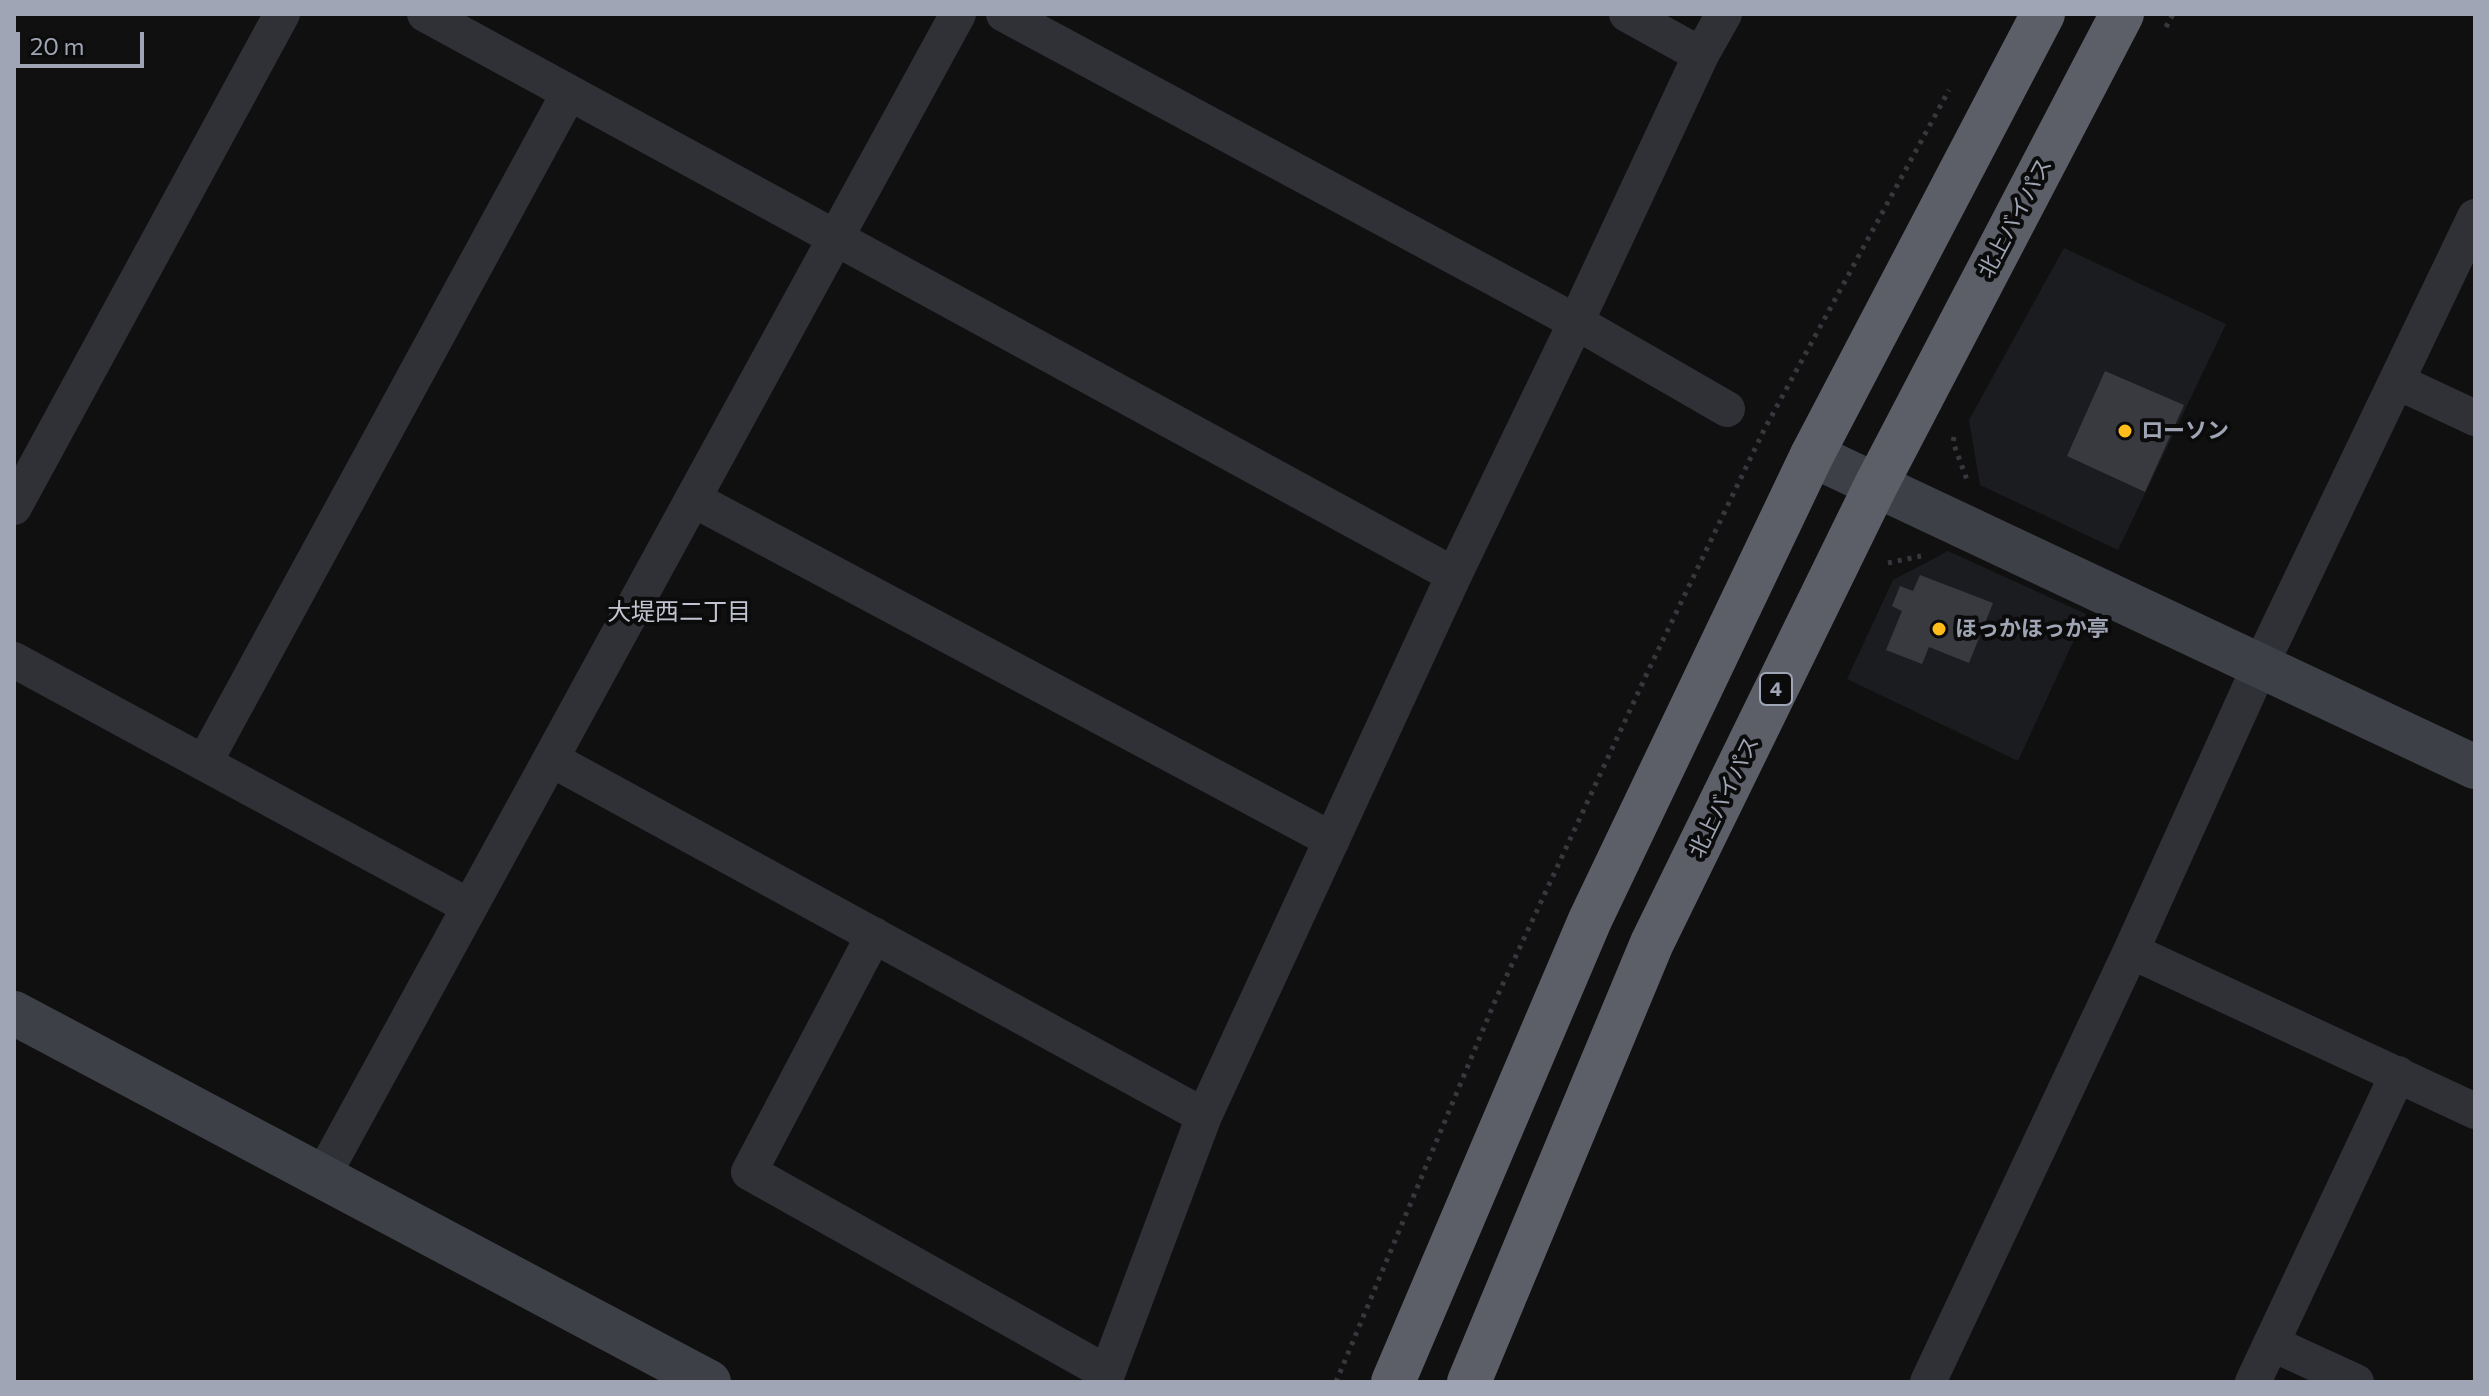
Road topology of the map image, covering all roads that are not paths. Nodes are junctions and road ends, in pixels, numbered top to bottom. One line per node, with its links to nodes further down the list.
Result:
1 (282, 14): 20 (street)
2 (425, 14): 10 (street)
3 (958, 14): 12 (street)
4 (1004, 14): 13 (street)
5 (1627, 14): 9 (street)
6 (1724, 14): 9 (street)
7 (2043, 14): 17 (highway)
8 (2122, 14): 18 (highway, 北上バイパス / 4)
9 (1701, 55): 13 (street)
10 (569, 93): 12 (street); 25 (street)
11 (2475, 217): 14 (street)
12 (835, 238): 19 (street); 21 (street)
13 (1576, 322): 15 (street); 21 (street)
14 (2398, 382): 16 (street); 23 (street)
15 (1727, 409)
16 (2475, 418)
17 (1812, 455): 18 (street); 39 (highway)
18 (1876, 485): 23 (street); 40 (highway, 北上バイパス / 4)
19 (693, 499): 24 (street); 27 (street)
20 (14, 507)
21 (1454, 575): 27 (street)
22 (14, 660): 25 (street)
23 (2260, 666): 26 (street); 30 (street)
24 (551, 759): 28 (street); 29 (street)
25 (204, 763): 28 (street)
26 (2475, 767)
27 (1332, 840): 34 (street)
28 (470, 907): 35 (street)
29 (874, 935): 34 (street); 37 (street)
30 (2131, 951): 32 (street); 41 (street)
31 (14, 1013): 35 (street)
32 (2398, 1074): 33 (street); 36 (street)
33 (2475, 1111)
34 (1204, 1116): 37 (street)
35 (322, 1177): 38 (street)
36 (2271, 1343): 42 (street); 43 (street)
37 (1105, 1377)
38 (709, 1382)
39 (1393, 1382)
40 (1469, 1382)
41 (1928, 1382)
42 (2253, 1382)
43 (2356, 1382)

